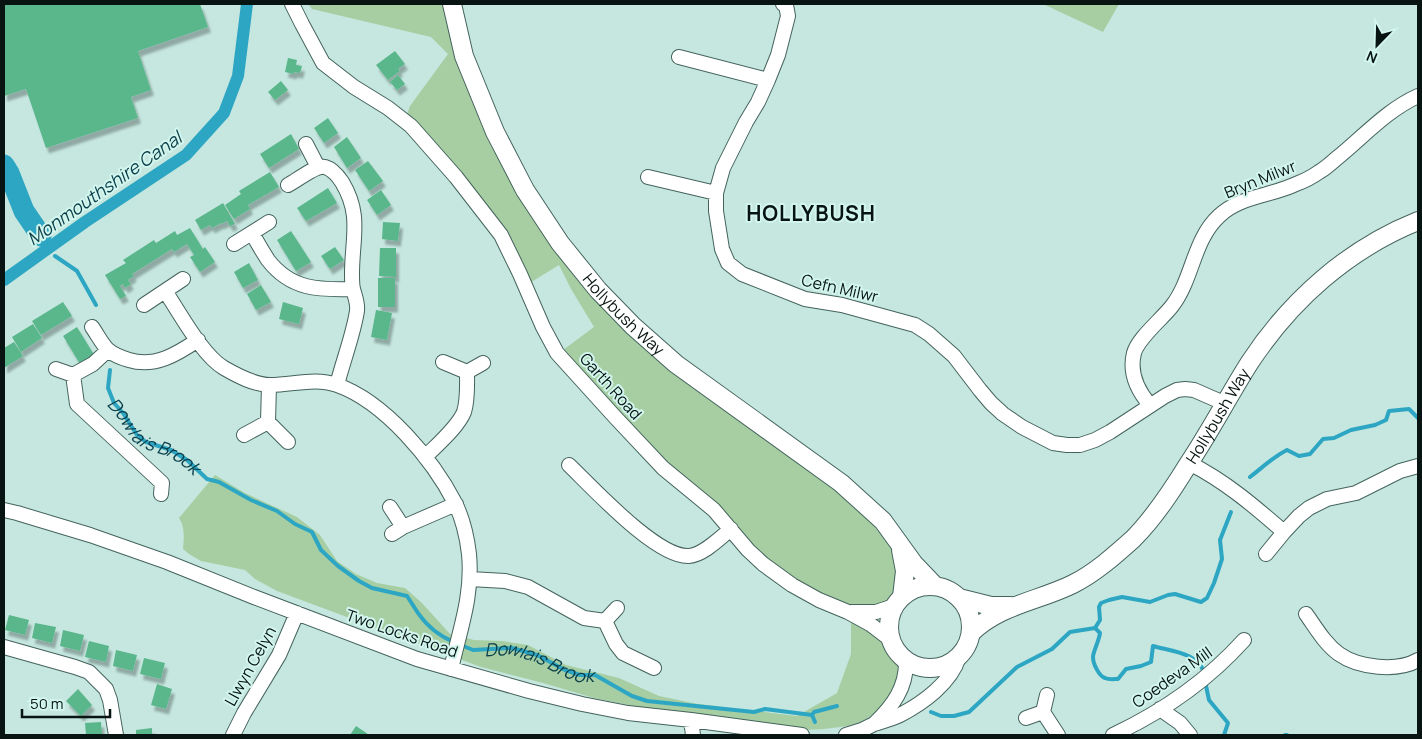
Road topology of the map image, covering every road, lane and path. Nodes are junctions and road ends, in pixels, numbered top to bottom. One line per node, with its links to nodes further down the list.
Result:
1 (292, 4): 43 (street, Garth Road)
2 (452, 4): 45 (street, Hollybush Way)
3 (783, 4): 5 (street, Cefn Milwr)
4 (679, 57): 5 (street)
5 (768, 80): 11 (street, Cefn Milwr)
6 (1418, 96): 31 (street, Bryn Milwr)
7 (306, 144): 8 (street)
8 (318, 167): 10 (street); 17 (street)
9 (648, 177): 11 (street)
10 (288, 185)
11 (716, 193): 31 (street, Cefn Milwr)
12 (1418, 221): 30 (street, Hollybush Way)
13 (270, 222): 14 (street)
14 (252, 233): 15 (street); 17 (street)
15 (234, 244)
16 (184, 279): 18 (street)
17 (353, 289): 29 (street)
18 (165, 291): 19 (street); 21 (street)
19 (144, 305)
20 (92, 327): 22 (street)
21 (198, 340): 22 (street); 28 (street)
22 (108, 350): 27 (street)
23 (444, 362): 26 (street)
24 (483, 363): 26 (street)
25 (56, 368): 27 (street)
26 (467, 372): 35 (street)
27 (73, 375): 39 (street)
28 (269, 385): 29 (street); 32 (street)
29 (337, 385): 35 (street)
30 (1226, 404): 31 (street); 36 (street, Hollybush Way)
31 (1150, 405)
32 (268, 422): 33 (street); 34 (street)
33 (244, 434)
34 (288, 442)
35 (425, 457): 40 (street)
36 (1189, 463): 44 (street); 51 (street, Hollybush Way)
37 (569, 465): 43 (street)
38 (1418, 466): 44 (street)
39 (161, 494)
40 (456, 504): 41 (street); 47 (street)
41 (390, 507)
42 (4, 510): 54 (street, Two Locks Road)
43 (731, 529): 53 (street, Garth Road)
44 (1284, 532): 46 (street)
45 (899, 542): 48 (street, Hollybush Way); 50 (street, Hollybush Way)
46 (1266, 554)
47 (470, 579): 56 (street); 65 (street)
48 (935, 586): 49 (street, Hollybush Way); 50 (street)
49 (959, 598): 51 (street, Hollybush Way); 57 (street)
50 (898, 602): 53 (street, Garth Road); 58 (street, Hollybush Way)
51 (1016, 606): 57 (street, Hollybush Way)
52 (617, 608): 56 (street)
53 (848, 612): 58 (street, Garth Road)
54 (297, 613): 65 (street, Two Locks Road); 74 (street, Llwyn Celyn)
55 (1306, 614): 63 (street)
56 (605, 621): 64 (street)
57 (971, 632): 61 (street, Hollybush Way)
58 (891, 640): 62 (street)
59 (1244, 640): 67 (street, Coedeva Mill)
60 (4, 646): 73 (street)
61 (958, 657): 62 (street); 71 (street)
62 (906, 660): 71 (street)
63 (1418, 660)
64 (654, 668)
65 (451, 669): 70 (street, Two Locks Road)
66 (1047, 695): 68 (street)
67 (1160, 709): 80 (street, Coedeva Mill); 81 (street)
68 (1043, 712): 69 (street); 79 (street)
69 (1026, 718)
70 (692, 720): 72 (street, Two Locks Road); 75 (street)
71 (874, 724): 78 (street)
72 (732, 725): 76 (street); 77 (street, Two Locks Road)
73 (116, 735)
74 (233, 735)
75 (693, 735)
76 (719, 735)
77 (802, 735)
78 (846, 735)
79 (1058, 735)
80 (1113, 735)
81 (1190, 735)

